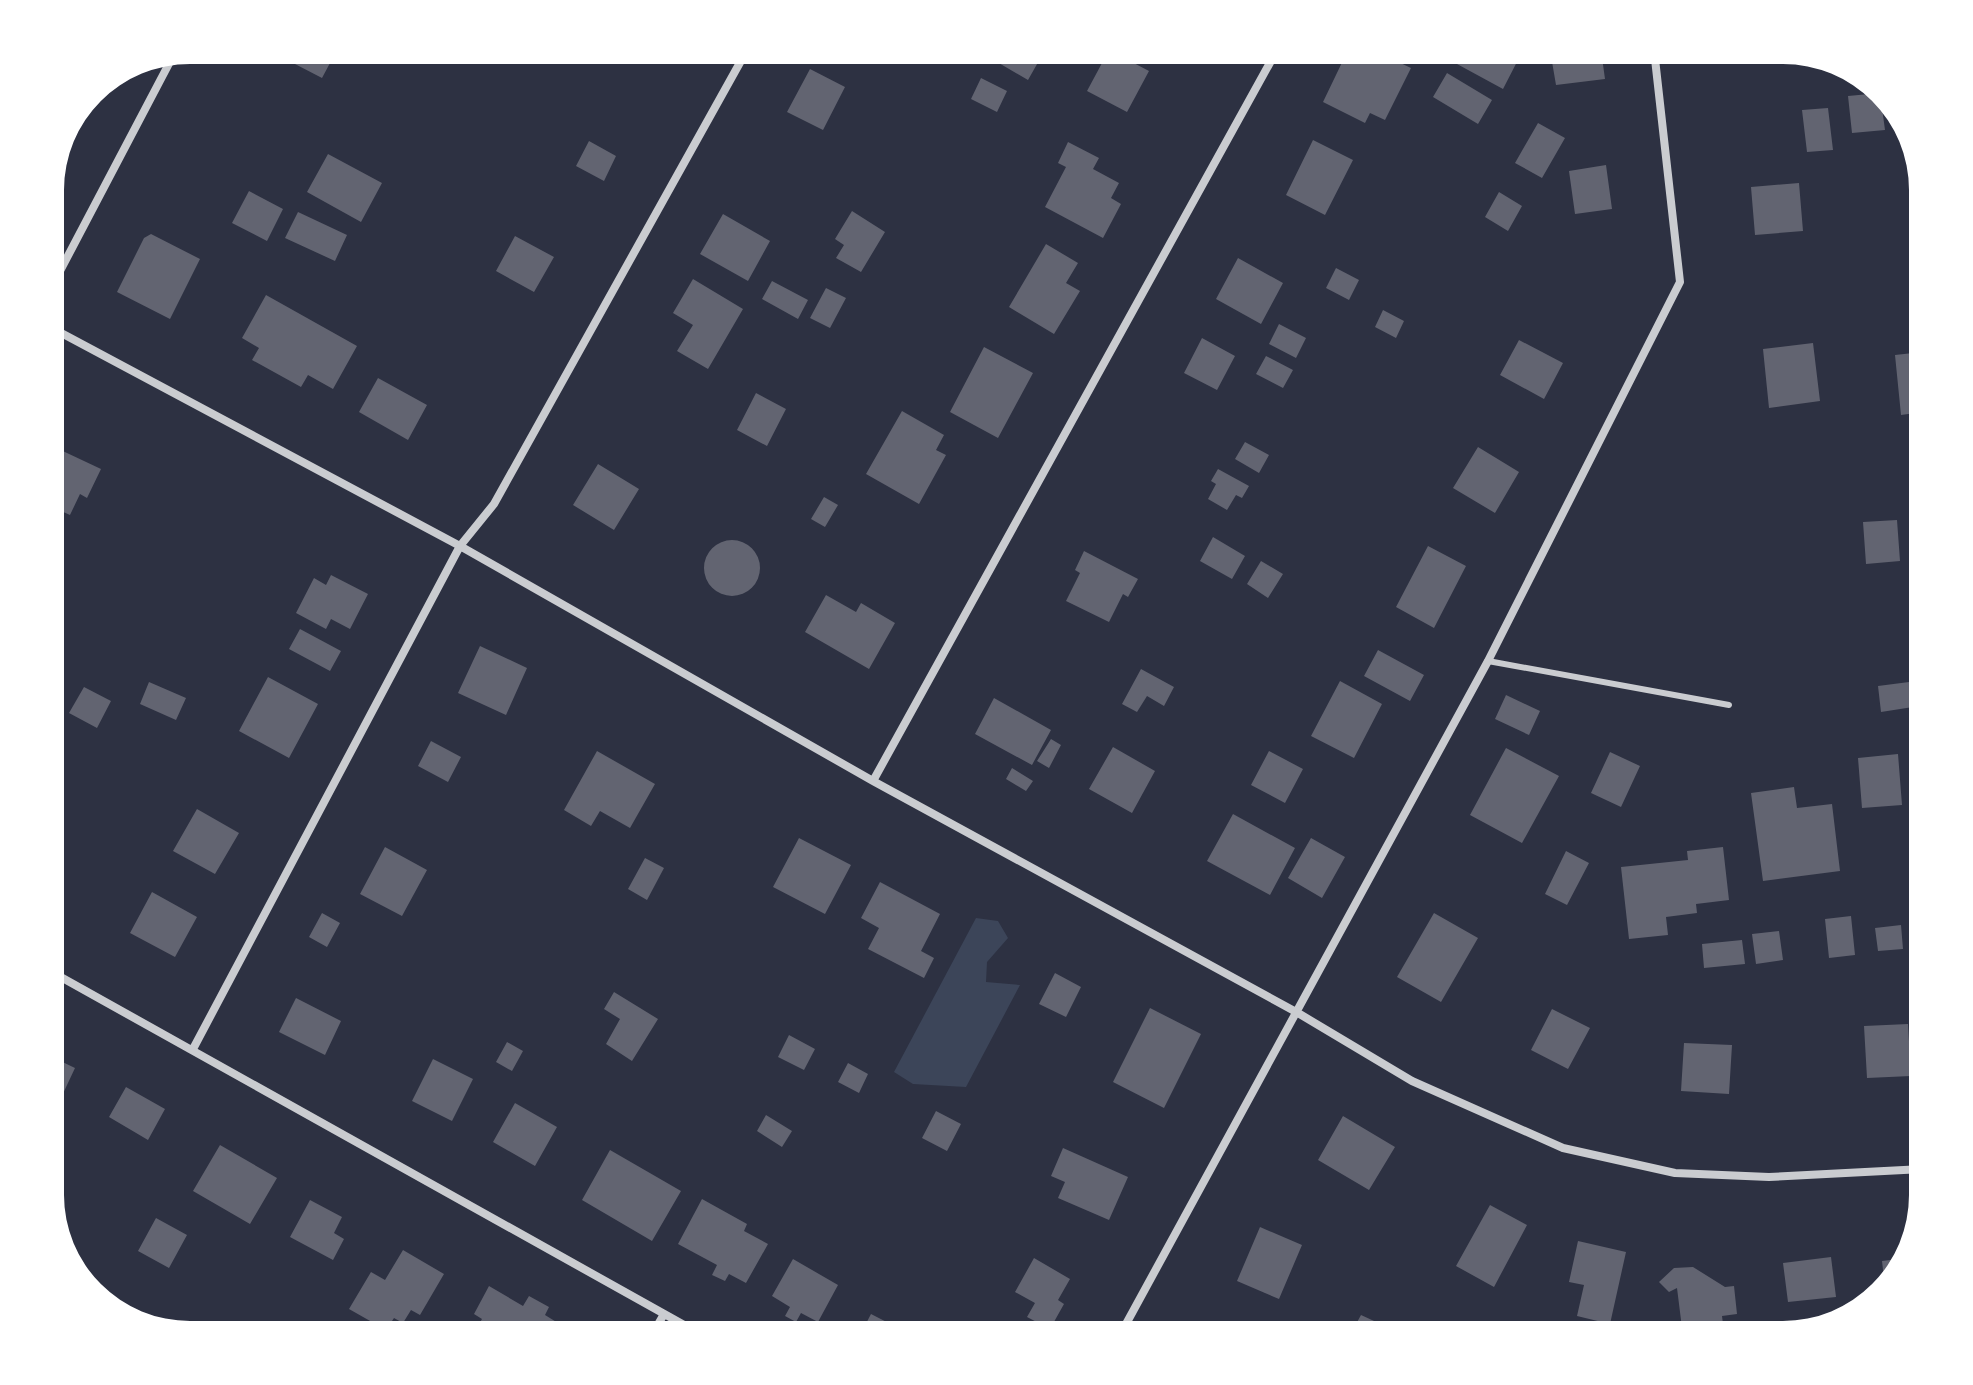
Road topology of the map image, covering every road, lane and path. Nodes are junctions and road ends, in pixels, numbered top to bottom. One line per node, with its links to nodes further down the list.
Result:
1 (739, 64): 7 (street)
2 (1269, 64): 10 (street)
3 (1656, 64): 8 (street)
4 (168, 66): 5 (street)
5 (64, 263)
6 (64, 334): 7 (street)
7 (460, 546): 10 (street); 13 (street)
8 (1488, 661): 9 (lane); 12 (street)
9 (1729, 705)
10 (873, 781): 12 (street)
11 (64, 979): 13 (street)
12 (1298, 1013): 14 (street); 18 (street)
13 (193, 1049): 15 (street)
14 (1909, 1170)
15 (664, 1314): 16 (street); 17 (street)
16 (660, 1321)
17 (677, 1321)
18 (1128, 1321)

